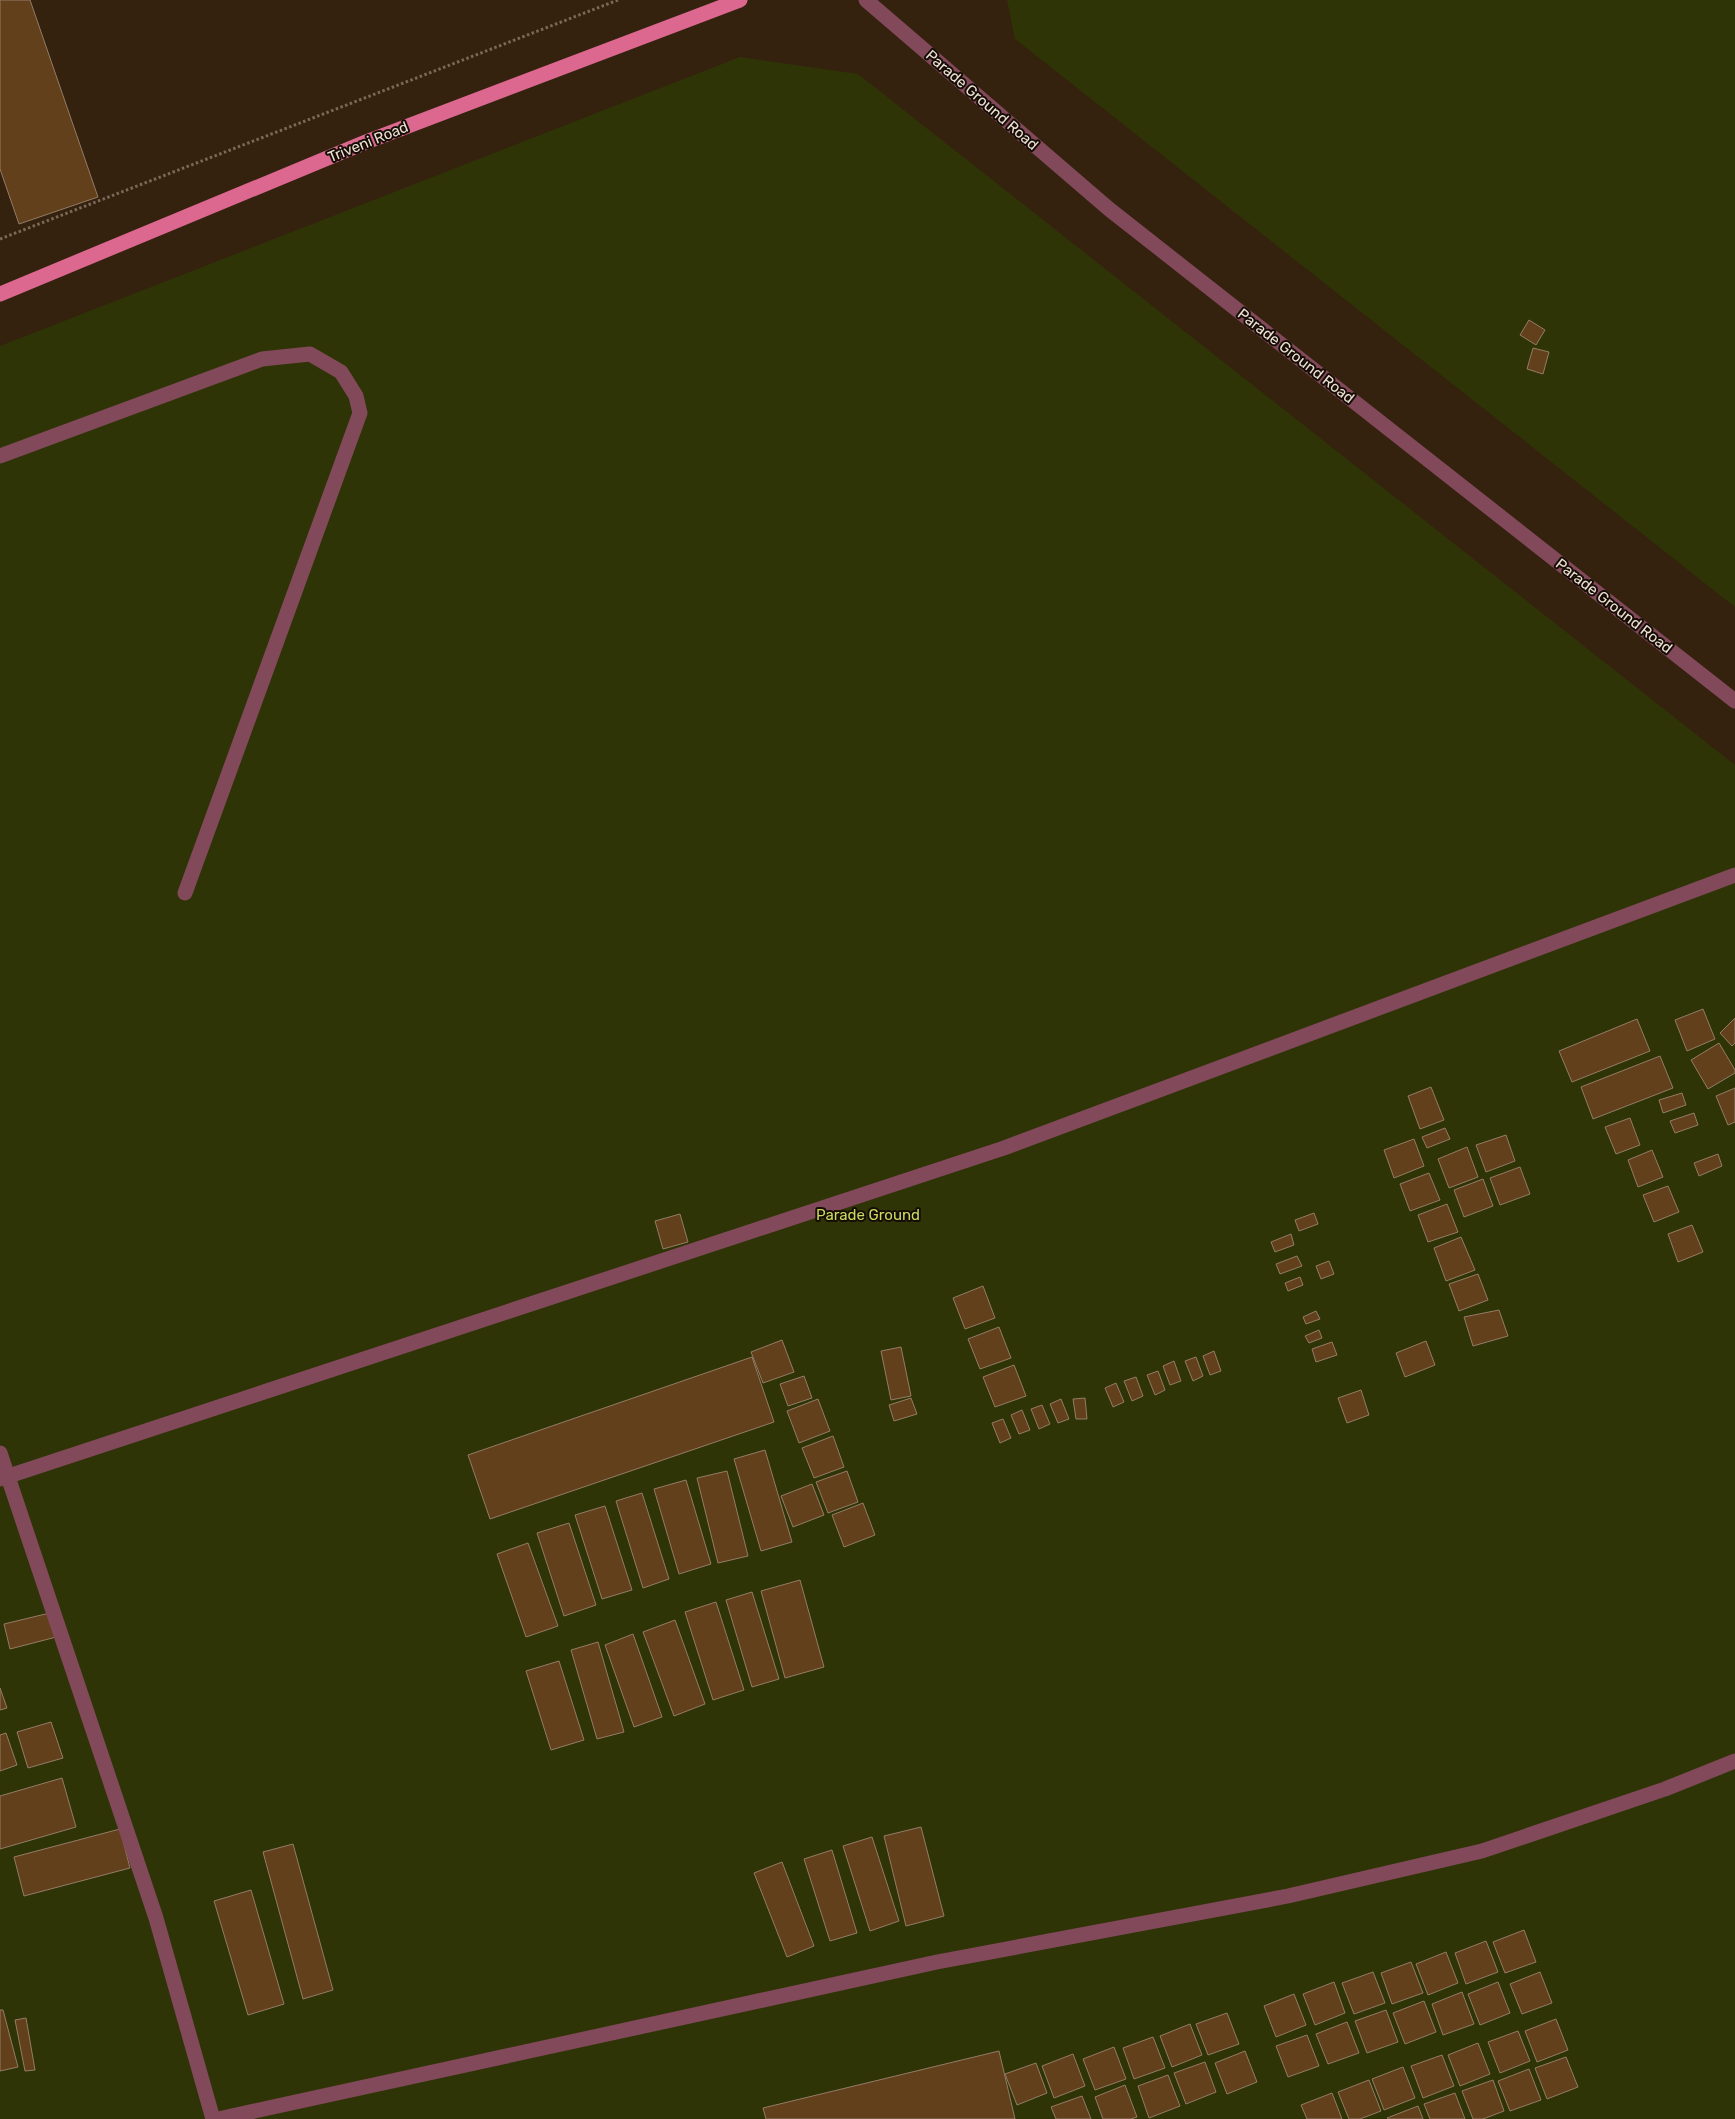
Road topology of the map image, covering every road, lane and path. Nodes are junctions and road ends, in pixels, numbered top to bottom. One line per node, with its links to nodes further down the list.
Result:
1 (618, 0): 4 (path)
2 (740, 0): 5 (main road, Triveni Road)
3 (866, 0): 7 (street, Parade Ground Road)
4 (0, 239)
5 (0, 294)
6 (0, 456): 9 (street)
7 (1735, 700)
8 (1735, 875): 11 (street)
9 (185, 893)
10 (0, 1453): 11 (street)
11 (4, 1477): 13 (street)
12 (1735, 1761): 14 (street)
13 (213, 2119)
14 (218, 2119)

